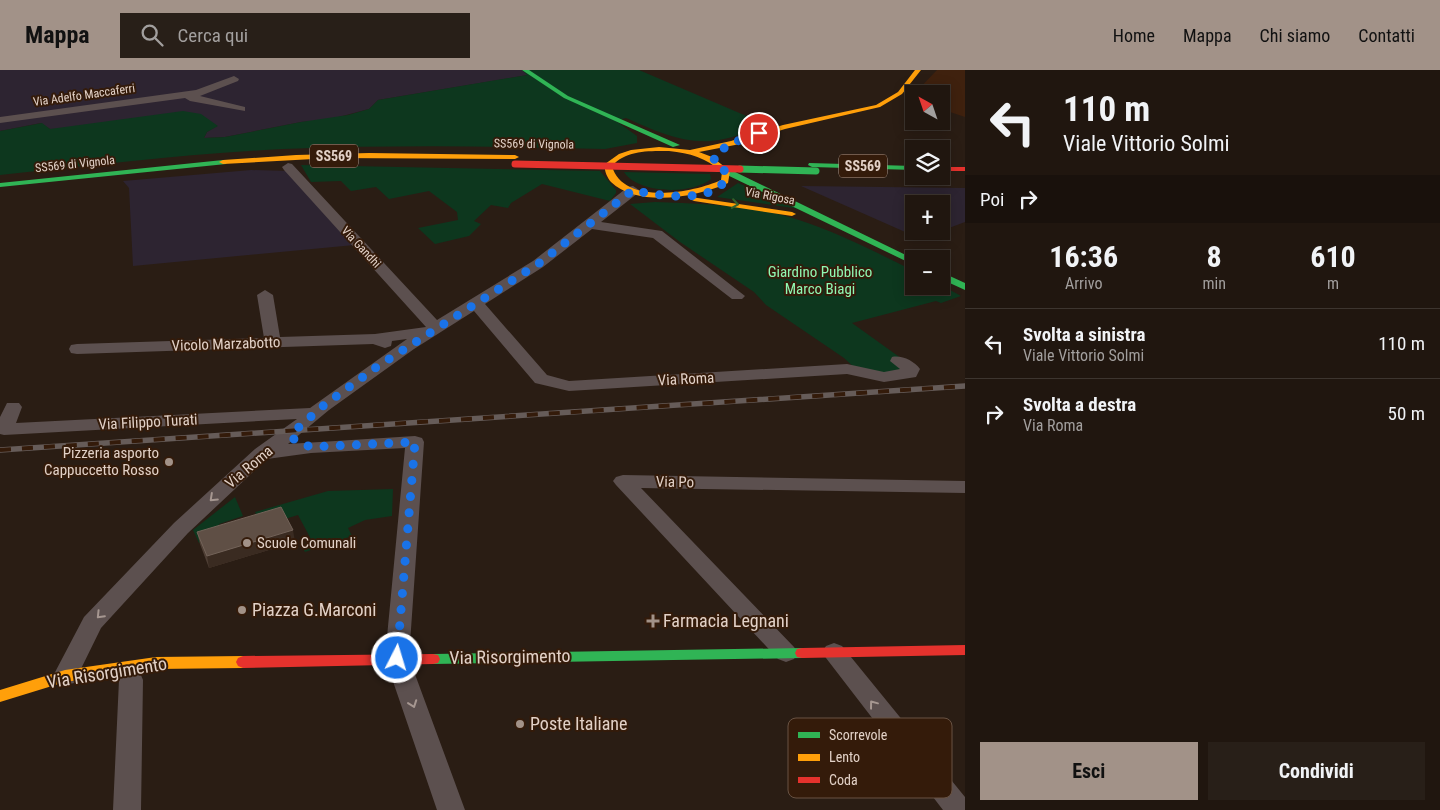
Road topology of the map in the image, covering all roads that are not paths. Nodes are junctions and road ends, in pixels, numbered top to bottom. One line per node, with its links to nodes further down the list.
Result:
1 (242, 70): 4 (street)
2 (525, 70): 7 (main road)
3 (918, 70): 8 (main road)
4 (234, 79): 5 (street, Via Adelfo Maccaferri); 5 (street, Via Adelfo Maccaferri)
5 (171, 98): 6 (street, Via Adelfo Maccaferri)
6 (0, 120)
7 (645, 132): 9 (main road); 10 (main road)
8 (732, 143): 10 (main road); 11 (main road)
9 (648, 149): 10 (main road); 22 (main road)
10 (688, 152): 11 (main road)
11 (714, 161): 17 (main road)
12 (288, 167): 32 (street, Via Gandhi)
13 (814, 168): 14 (main road, SS569 di Vignola / SS569); 18 (main road, SS569 di Vignola / SS569); 21 (main road, SS569 di Vignola / SS569, bridge)
14 (905, 168)
15 (950, 169): 16 (main road)
16 (965, 169)
17 (726, 171): 23 (main road); 25 (main road, Via Rigosa)
18 (905, 174)
19 (950, 175): 20 (main road)
20 (965, 175)
21 (0, 185)
22 (633, 190): 23 (main road); 24 (street, Via Roma)
23 (670, 196): 25 (main road, Via Rigosa, one-way to 25)
24 (590, 224): 30 (street); 31 (street, Via Roma)
25 (862, 237): 26 (main road, Via Rigosa)
26 (905, 258)
27 (950, 280): 28 (main road)
28 (965, 287)
29 (265, 295): 34 (street)
30 (737, 296)
31 (476, 303): 32 (street, Via Roma); 37 (street, Via Roma)
32 (434, 328): 33 (street, Vicolo Marzabotto); 36 (street, Via Roma)
33 (375, 339): 34 (street, Vicolo Marzabotto); 36 (street, Vicolo Marzabotto)
34 (273, 342): 35 (street, Vicolo Marzabotto)
35 (77, 349)
36 (400, 350): 39 (street, Via Roma)
37 (898, 361)
38 (13, 407): 39 (street, Via Filippo Turati)
39 (315, 414): 40 (street, Via Roma)
40 (291, 434): 41 (street); 42 (street, Via Roma)
41 (311, 447): 42 (street); 47 (street)
42 (262, 453): 48 (street, Via Roma, one-way to 48)
43 (965, 487): 46 (street, Via Po)
44 (965, 650): 45 (main road, Via Risorgimento)
45 (834, 652): 46 (main road, Via Risorgimento); 51 (street, one-way to 45)
46 (786, 653): 47 (main road, Via Risorgimento)
47 (397, 658): 48 (main road, Via Risorgimento); 54 (street, one-way to 54)
48 (65, 676): 50 (main road, Via Risorgimento)
49 (131, 680): 53 (street, Via Risorgimento)
50 (0, 696)
51 (886, 718)
52 (949, 798): 55 (street, one-way to 52)
53 (127, 810)
54 (451, 810)
55 (958, 810)

